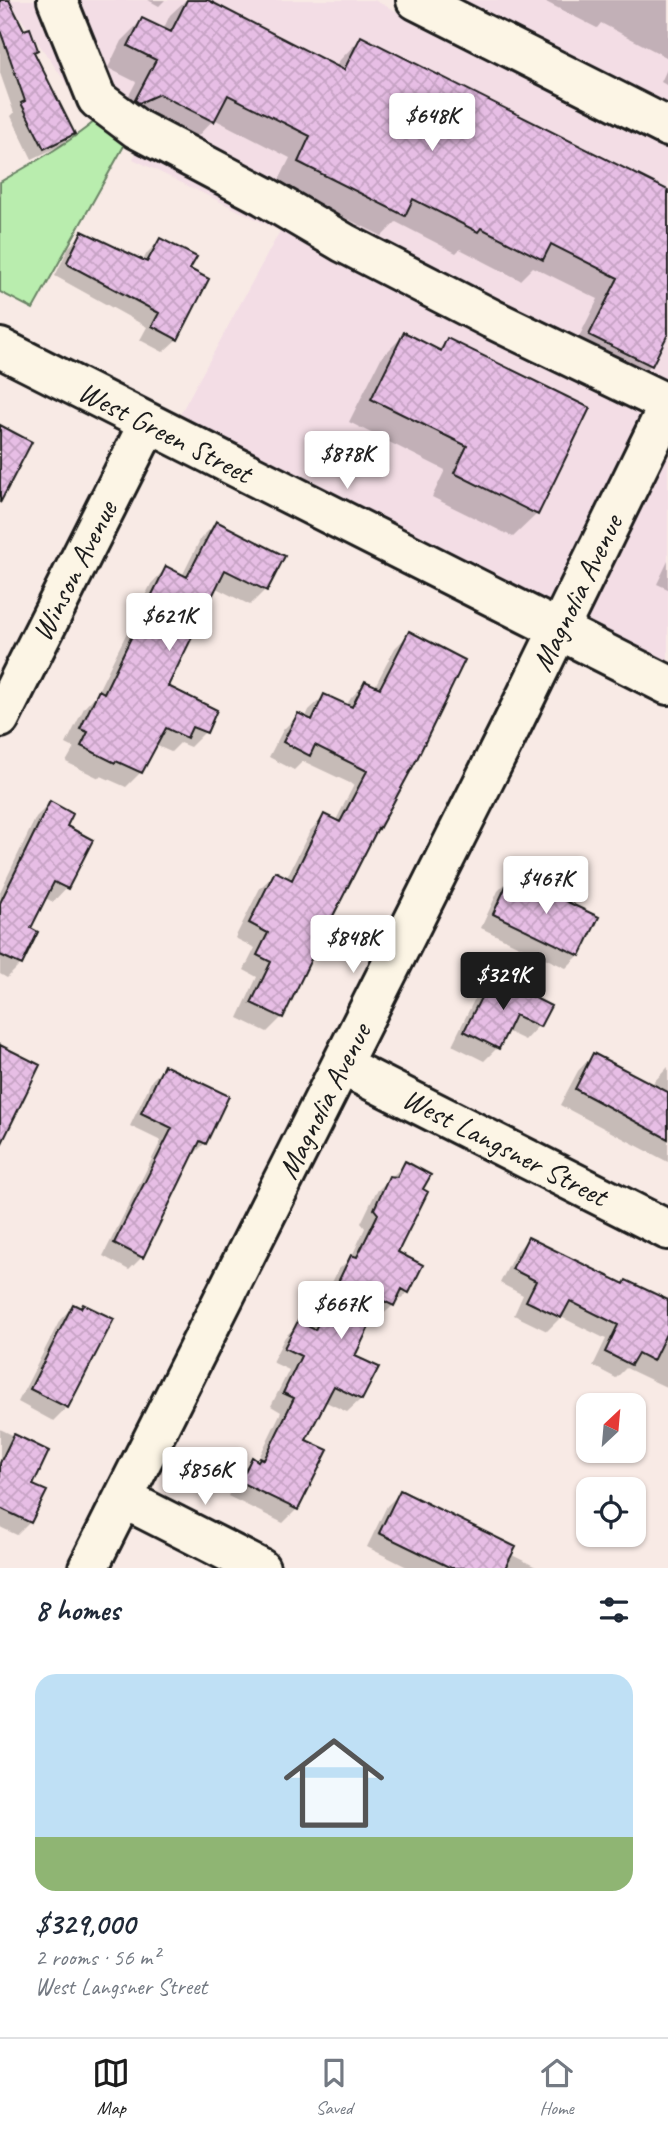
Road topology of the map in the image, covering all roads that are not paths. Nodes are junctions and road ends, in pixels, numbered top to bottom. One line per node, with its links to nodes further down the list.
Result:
1 (57, 0): 5 (street)
2 (416, 0): 3 (street)
3 (668, 127)
4 (0, 348): 6 (street, West Green Street)
5 (668, 405): 7 (street, Magnolia Avenue)
6 (148, 424): 7 (street, West Green Street); 9 (street, Winson Avenue)
7 (559, 630): 8 (street, West Green Street); 10 (street, Magnolia Avenue)
8 (668, 685)
9 (0, 718)
10 (341, 1065): 11 (street, West Langsner Street); 12 (street, Magnolia Avenue)
11 (668, 1230)
12 (124, 1499): 13 (street, Magnolia Avenue); 14 (street)
13 (88, 1568)
14 (260, 1568)

